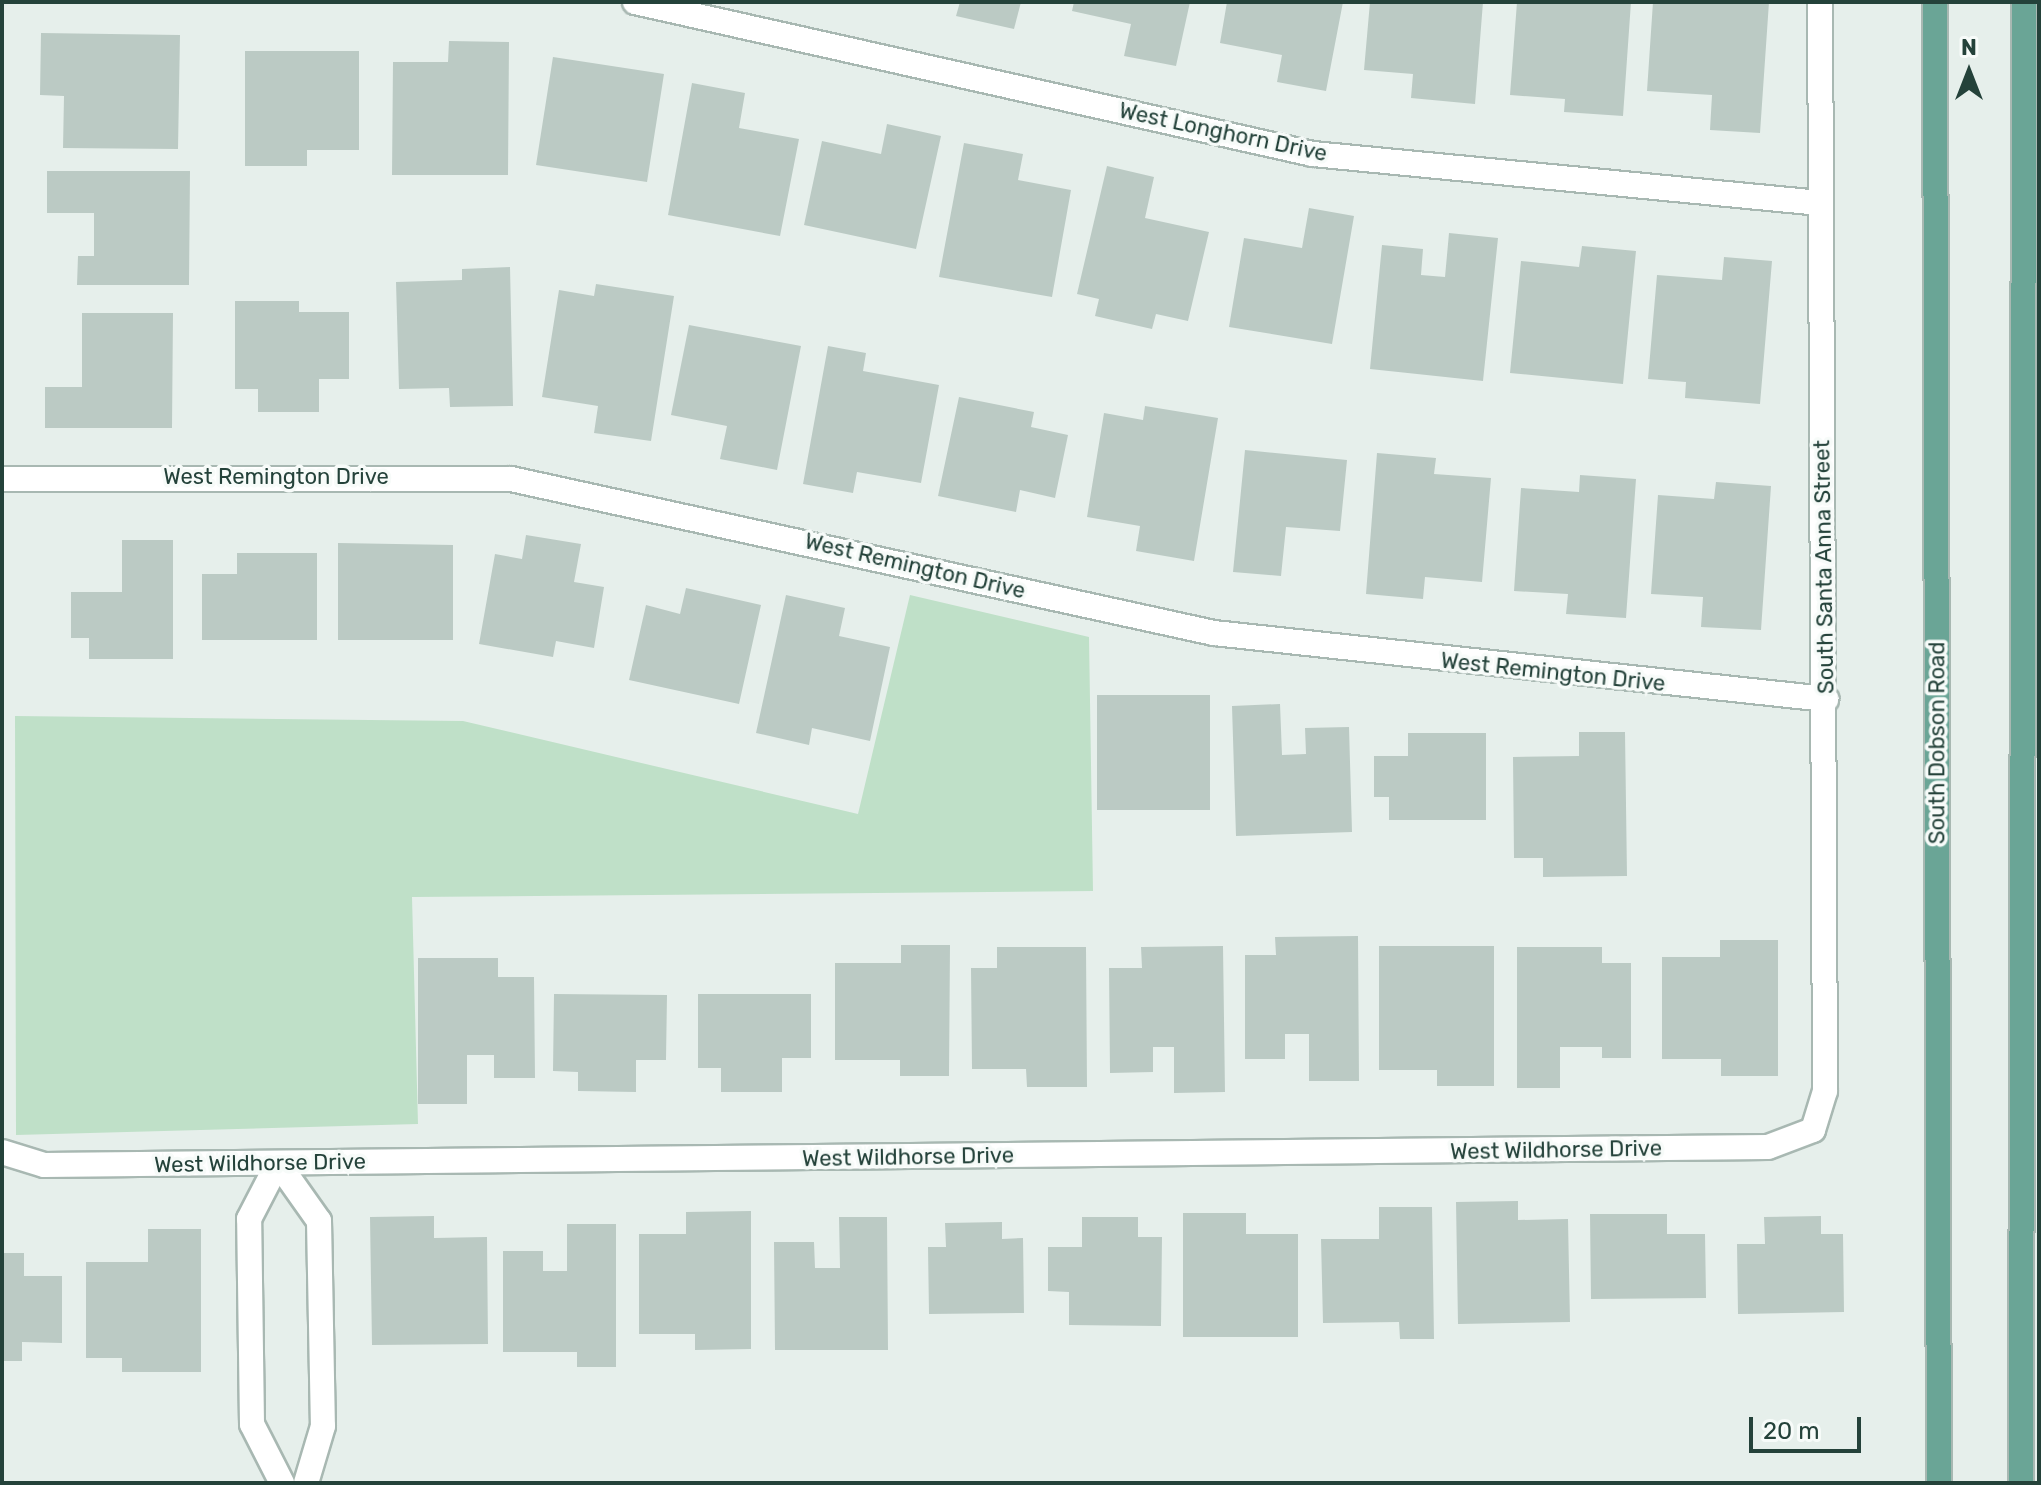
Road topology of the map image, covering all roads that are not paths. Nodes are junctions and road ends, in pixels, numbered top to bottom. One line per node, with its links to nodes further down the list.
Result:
1 (635, 2): 5 (street, West Longhorn Drive)
2 (1820, 2): 5 (street, South Santa Anna Street)
3 (1935, 2): 13 (main road, South Dobson Road)
4 (2024, 2): 14 (main road)
5 (1820, 203): 7 (street, South Santa Anna Street)
6 (2, 479): 7 (street, West Remington Drive)
7 (1826, 699): 8 (street, South Santa Anna Street)
8 (1813, 1130): 10 (street, West Wildhorse Drive)
9 (2, 1152): 10 (street, West Wildhorse Drive)
10 (278, 1163): 11 (street); 12 (street)
11 (282, 1483)
12 (306, 1483)
13 (1939, 1483)
14 (2021, 1483)

